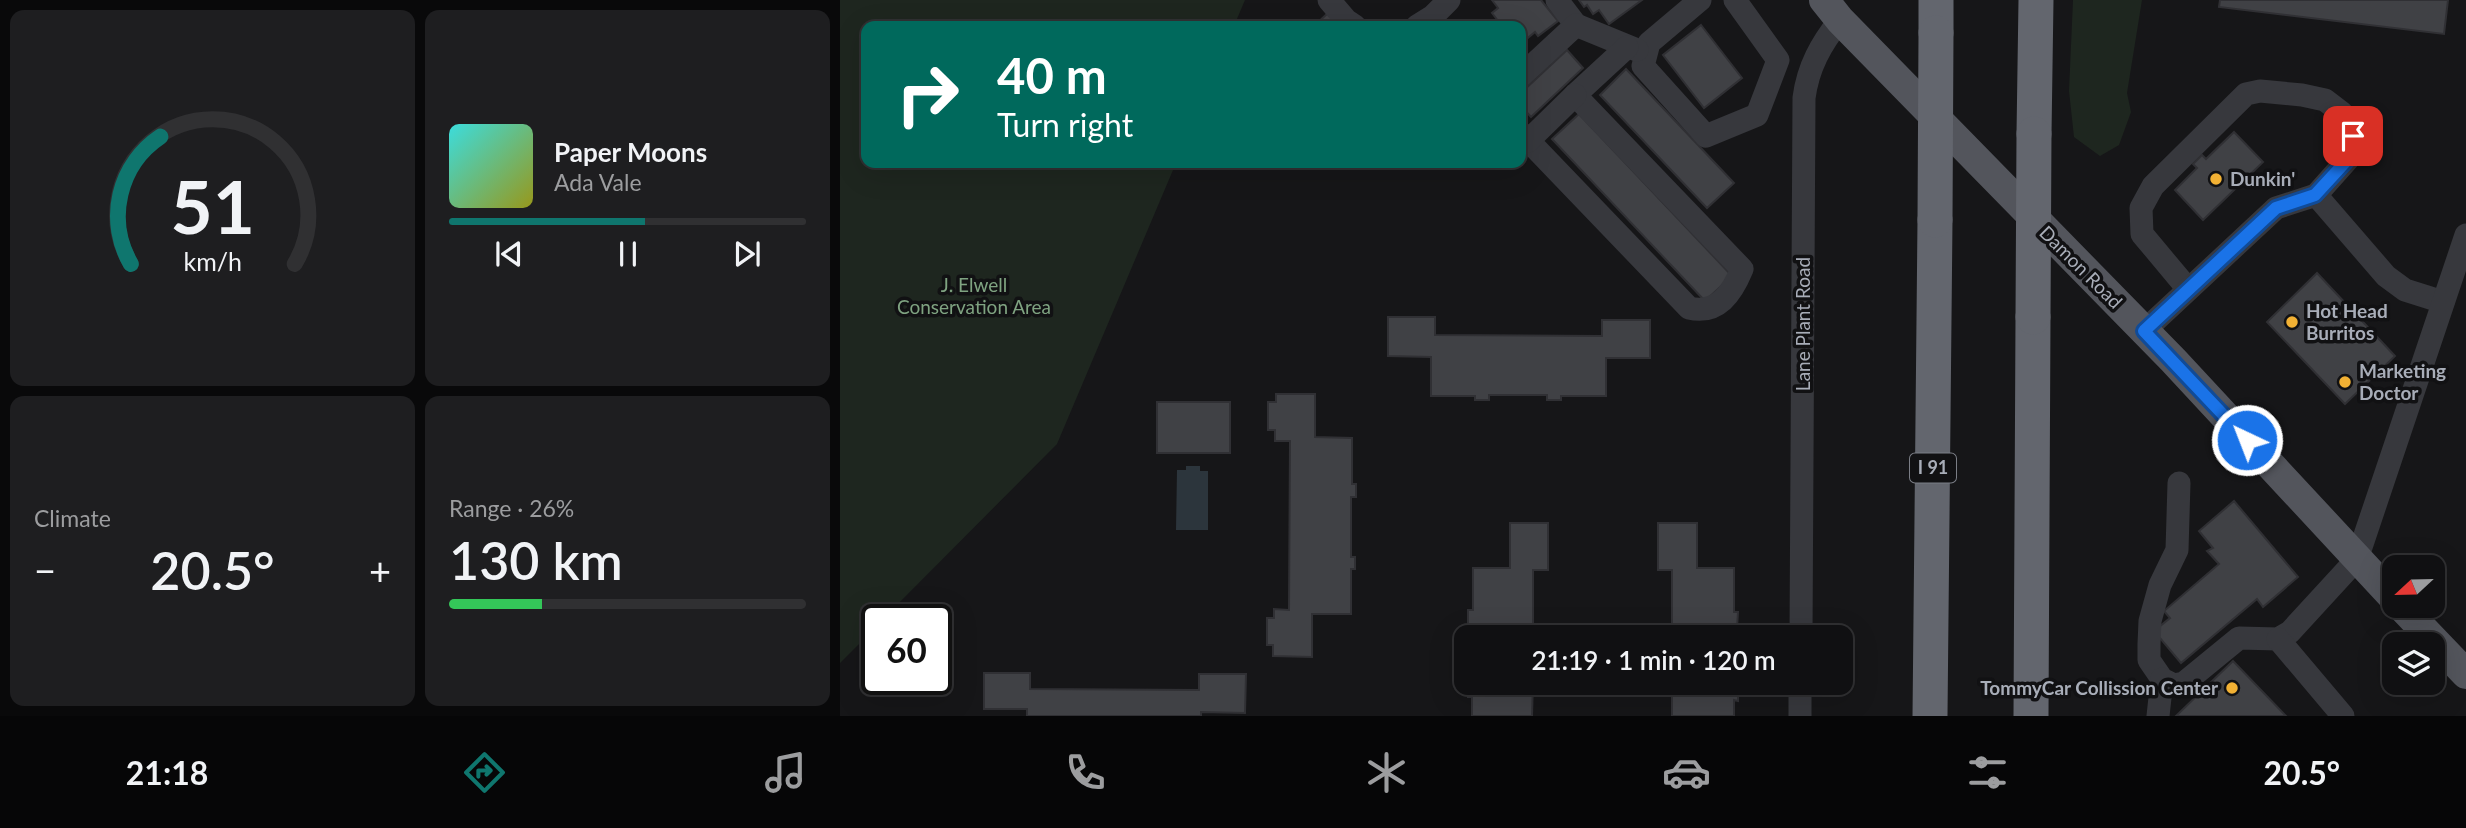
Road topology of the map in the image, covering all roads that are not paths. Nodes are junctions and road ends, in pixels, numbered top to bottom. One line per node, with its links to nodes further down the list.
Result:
1 (1329, 0): 9 (street)
2 (1449, 0): 10 (street)
3 (1557, 0): 11 (street)
4 (1700, 0): 12 (street)
5 (1735, 0): 12 (street)
6 (2036, 0): 33 (highway, bridge)
7 (1832, 10): 21 (main road, Damon Road); 26 (street, Lane Plant Road)
8 (1936, 17): 32 (highway, I 91, bridge)
9 (1348, 21)
10 (1425, 21)
11 (1576, 25): 12 (street); 13 (street)
12 (1637, 50): 14 (street)
13 (1526, 71)
14 (1576, 95): 15 (street); 16 (street)
15 (1526, 135)
16 (1526, 139)
17 (2315, 195): 19 (street); 19 (street); 20 (street)
18 (2466, 235): 20 (street)
19 (2188, 289): 21 (street)
20 (2443, 302): 23 (street)
21 (2144, 331): 23 (main road, Damon Road)
22 (2179, 483): 29 (street)
23 (2357, 559): 24 (main road, Damon Road); 27 (street)
24 (2382, 585)
25 (2412, 618): 28 (main road)
26 (1801, 625)
27 (2278, 639): 29 (street); 35 (street)
28 (2466, 674)
29 (2162, 679): 34 (street)
30 (1800, 695): 31 (street)
31 (1800, 716)
32 (1930, 716)
33 (2031, 716)
34 (2158, 716)
35 (2343, 716)

